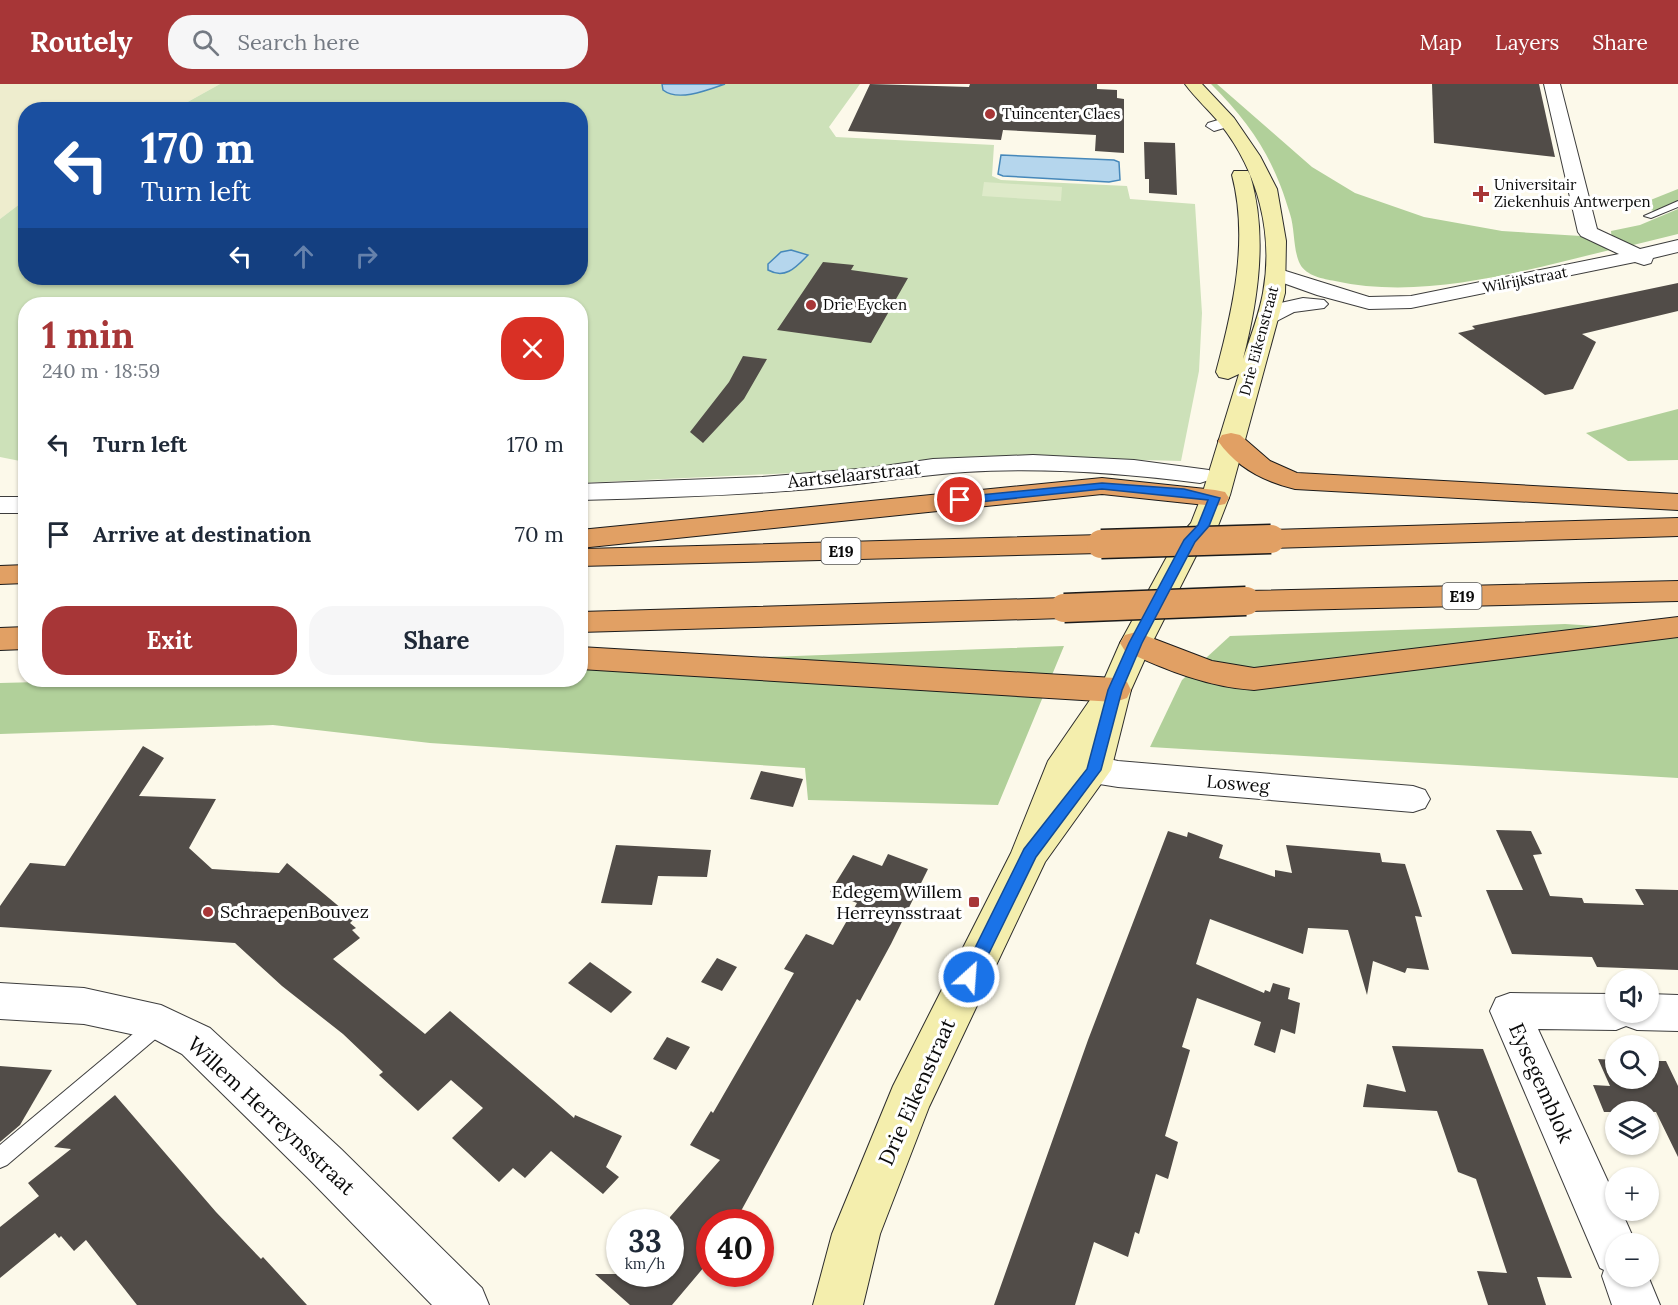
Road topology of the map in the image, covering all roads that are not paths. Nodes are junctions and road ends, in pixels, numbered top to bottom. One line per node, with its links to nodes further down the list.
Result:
1 (1178, 84): 4 (street, Drie Eikenstraat)
2 (1193, 84): 4 (street, Drie Eikenstraat)
3 (1552, 84): 9 (street)
4 (1221, 124): 7 (street, Drie Eikenstraat); 11 (street, Drie Eikenstraat)
5 (1678, 204): 6 (lane)
6 (1648, 216)
7 (1248, 239): 11 (street); 16 (street, Drie Eikenstraat)
8 (1678, 246): 9 (street, Wilrijkstraat)
9 (1637, 256): 10 (street); 12 (street, Wilrijkstraat)
10 (1655, 265)
11 (1275, 283): 12 (street, Wilrijkstraat); 13 (street, Wilrijkstraat); 14 (street, Drie Eikenstraat)
12 (1369, 303): 13 (street, Wilrijkstraat)
13 (1317, 304): 14 (street, Wilrijkstraat)
14 (1267, 320): 15 (street, Drie Eikenstraat)
15 (1232, 441): 16 (street, Drie Eikenstraat); 18 (highway)
16 (1203, 489): 17 (street, Aartselaarstraat); 22 (highway); 31 (street, Drie Eikenstraat)
17 (588, 492)
18 (1678, 502)
19 (18, 505): 20 (street)
20 (0, 506)
21 (1678, 527): 23 (highway, E19, bridge)
22 (588, 538)
23 (588, 558)
24 (18, 574): 25 (highway)
25 (0, 575)
26 (1678, 591): 27 (highway, E19, bridge)
27 (588, 622)
28 (1678, 627): 31 (highway)
29 (18, 638): 30 (highway)
30 (0, 639)
31 (1136, 643): 33 (street, Drie Eikenstraat)
32 (588, 658): 33 (highway)
33 (1115, 690): 34 (street, Drie Eikenstraat)
34 (1079, 766): 35 (street, Losweg); 45 (street, Drie Eikenstraat)
35 (1413, 798)
36 (0, 1001): 40 (street, Willem Herreynsstraat)
37 (1605, 1012): 42 (street, Eysegemblok)
38 (1659, 1013): 39 (street)
39 (1678, 1014)
40 (161, 1023): 41 (lane); 44 (street, Willem Herreynsstraat)
41 (0, 1158)
42 (1608, 1233)
43 (1629, 1287): 46 (street)
44 (465, 1305)
45 (838, 1305)
46 (1636, 1305)

